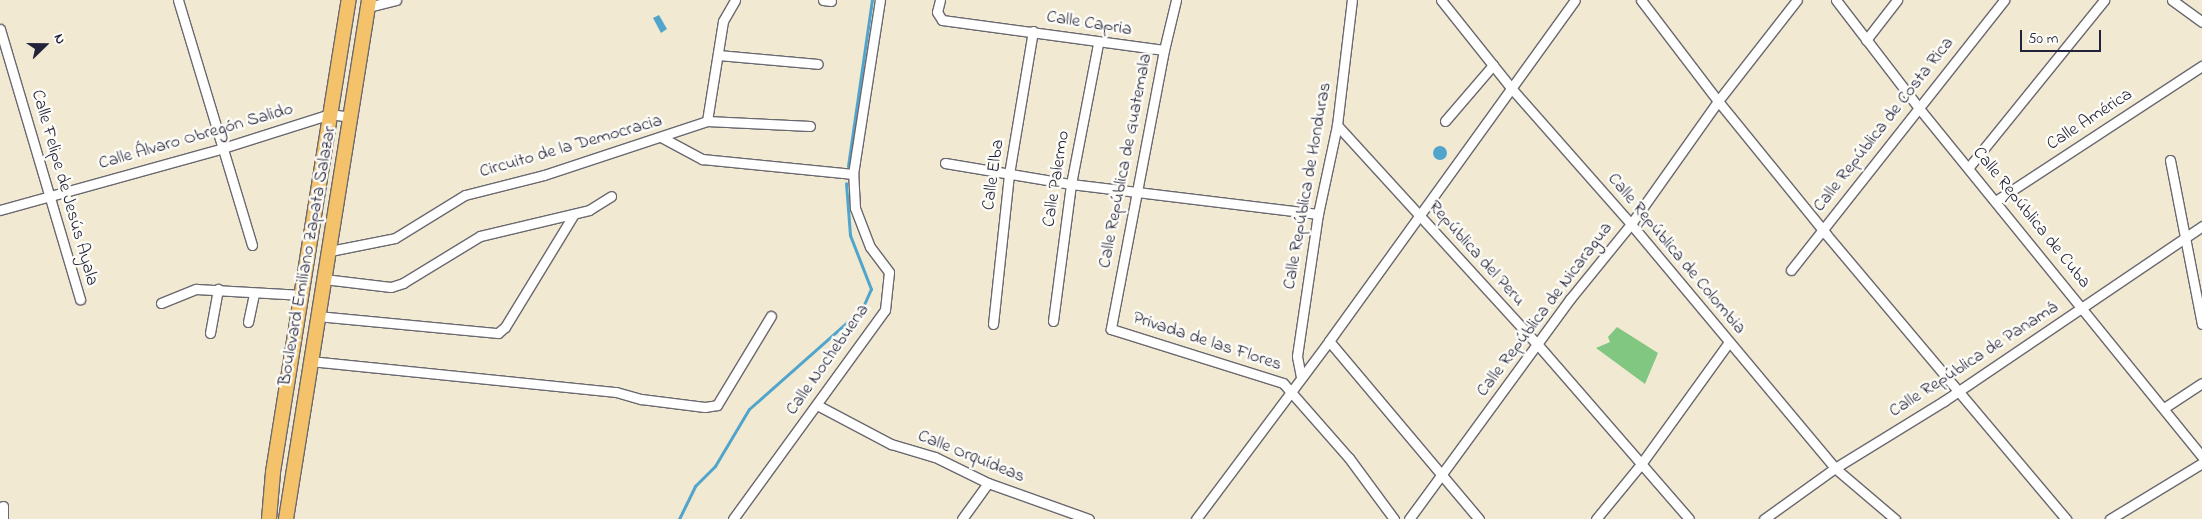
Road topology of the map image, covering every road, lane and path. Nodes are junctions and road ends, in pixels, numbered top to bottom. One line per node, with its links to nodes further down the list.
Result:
1 (178, 0): 39 (street)
2 (349, 0): 32 (main road, Boulevard Emiliano Zapata Salazar)
3 (396, 0): 18 (street)
4 (735, 0): 25 (street)
5 (880, 0): 43 (street, Calle Nochebuena)
6 (940, 0): 21 (street, Calle Capria)
7 (1176, 0): 24 (street, Calle República de Guatemala)
8 (1352, 0): 36 (street, Calle República de Honduras)
9 (1441, 0): 27 (street, Calle República de Colombia)
10 (1575, 0): 29 (street)
11 (1641, 0): 30 (street)
12 (1797, 0): 30 (street, Calle República de Nicaragua)
13 (1836, 0): 22 (street, Calle República de Cuba)
14 (1897, 0): 22 (street)
15 (2004, 0): 31 (street, Calle República de Costa Rica)
16 (2104, 0): 42 (street)
17 (2172, 0): 19 (street)
18 (368, 4): 33 (main road, Boulevard Emiliano Zapata Salazar)
19 (2202, 22)
20 (0, 29): 47 (street, Calle Felipe de Jesús Ayala)
21 (1033, 31): 23 (street, Calle Capria); 44 (street, Calle Elba)
22 (1866, 40): 31 (street, Calle República de Cuba)
23 (1098, 44): 24 (street, Calle Capria); 45 (street, Calle Palermo)
24 (1164, 50): 46 (street, Calle República de Guatemala)
25 (718, 55): 26 (street); 34 (street)
26 (818, 64)
27 (1493, 65): 29 (street, Calle República de Colombia); 35 (street)
28 (2202, 66): 49 (street, Calle América)
29 (1512, 89): 53 (street); 54 (street, Calle República de Colombia)
30 (1718, 101): 54 (street, Calle República de Nicaragua); 56 (street)
31 (1918, 107): 42 (street, Calle República de Cuba); 56 (street, Calle República de Costa Rica)
32 (330, 114): 33 (street, Calle Álvaro Obregón Salido); 39 (street, Calle Álvaro Obregón Salido); 64 (main road, Boulevard Emiliano Zapata Salazar)
33 (351, 117): 59 (main road, Boulevard Emiliano Zapata Salazar)
34 (708, 121): 37 (street); 38 (street, Circuito de la Democracia)
35 (1445, 121)
36 (1337, 125): 52 (street, Calle República de Honduras); 53 (street, República del Peru)
37 (810, 126)
38 (661, 138): 43 (street); 59 (street, Circuito de la Democracia)
39 (224, 148): 47 (street, Calle Álvaro Obregón Salido); 58 (street)
40 (2170, 160): 57 (street)
41 (945, 163): 44 (street)
42 (1969, 167): 49 (street, Calle República de Cuba)
43 (852, 174): 84 (street, Calle Nochebuena)
44 (1009, 174): 45 (street); 72 (street, Calle Elba)
45 (1071, 184): 46 (street); 70 (street, Calle Palermo)
46 (1137, 190): 52 (street); 74 (street, Calle República de Guatemala)
47 (50, 196): 50 (street, Calle Álvaro Obregón Salido); 65 (street, Calle Felipe de Jesús Ayala)
48 (611, 196): 51 (street)
49 (1996, 200): 67 (street, Calle República de Cuba)
50 (0, 210)
51 (574, 214): 61 (street); 68 (street)
52 (1318, 214): 80 (street, Calle República de Honduras)
53 (1419, 215): 76 (street); 78 (street, República del Peru)
54 (1631, 224): 77 (street, Calle República de Colombia); 78 (street, Calle República de Nicaragua)
55 (2202, 226): 57 (street, Calle República de Panamá)
56 (1824, 228): 60 (street, Calle República de Costa Rica); 83 (street)
57 (2184, 239): 67 (street, Calle República de Panamá); 73 (street)
58 (252, 245)
59 (330, 251): 61 (main road, Boulevard Emiliano Zapata Salazar)
60 (1791, 270)
61 (324, 279): 68 (main road, Boulevard Emiliano Zapata Salazar)
62 (218, 289): 63 (street); 66 (street); 75 (street)
63 (254, 293): 64 (street); 71 (street)
64 (303, 295): 94 (main road, Boulevard Emiliano Zapata Salazar)
65 (80, 299)
66 (160, 303)
67 (2084, 308): 83 (street, Calle República de Panamá); 85 (street, Calle República de Cuba)
68 (317, 316): 79 (main road, Boulevard Emiliano Zapata Salazar)
69 (771, 316): 79 (street)
70 (1053, 321)
71 (248, 322)
72 (993, 324)
73 (2202, 324)
74 (1111, 329): 82 (street, Privada de las Flores)
75 (210, 333)
76 (1329, 341): 80 (street); 90 (street)
77 (1730, 342): 88 (street); 89 (street, Calle República de Colombia)
78 (1538, 345): 88 (street, República del Peru); 90 (street, Calle República de Nicaragua)
79 (310, 361): 95 (main road, Boulevard Emiliano Zapata Salazar)
80 (1301, 377): 82 (street)
81 (2202, 383): 85 (street)
82 (1291, 390): 99 (street); 100 (street)
83 (1959, 391): 89 (street, Calle República de Panamá); 107 (street)
84 (817, 405): 91 (street, Calle Orquídeas); 96 (street, Calle Nochebuena)
85 (2164, 408): 86 (street, Calle República de Cuba)
86 (2202, 456)
87 (2202, 463): 108 (street)
88 (1641, 464): 103 (street); 104 (street, República del Peru)
89 (1835, 468): 105 (street, Calle República de Panamá); 106 (street, Calle República de Colombia)
90 (1442, 475): 101 (street, Calle República de Nicaragua); 102 (street)
91 (988, 483): 97 (street); 98 (street, Calle Orquídeas)
92 (3, 506): 93 (street)
93 (3, 519)
94 (269, 519)
95 (286, 519)
96 (733, 519)
97 (962, 519)
98 (1089, 519)
99 (1196, 519)
100 (1394, 519)
101 (1409, 519)
102 (1479, 519)
103 (1596, 519)
104 (1688, 519)
105 (1764, 519)
106 (1895, 519)
107 (2066, 519)
108 (2110, 519)

